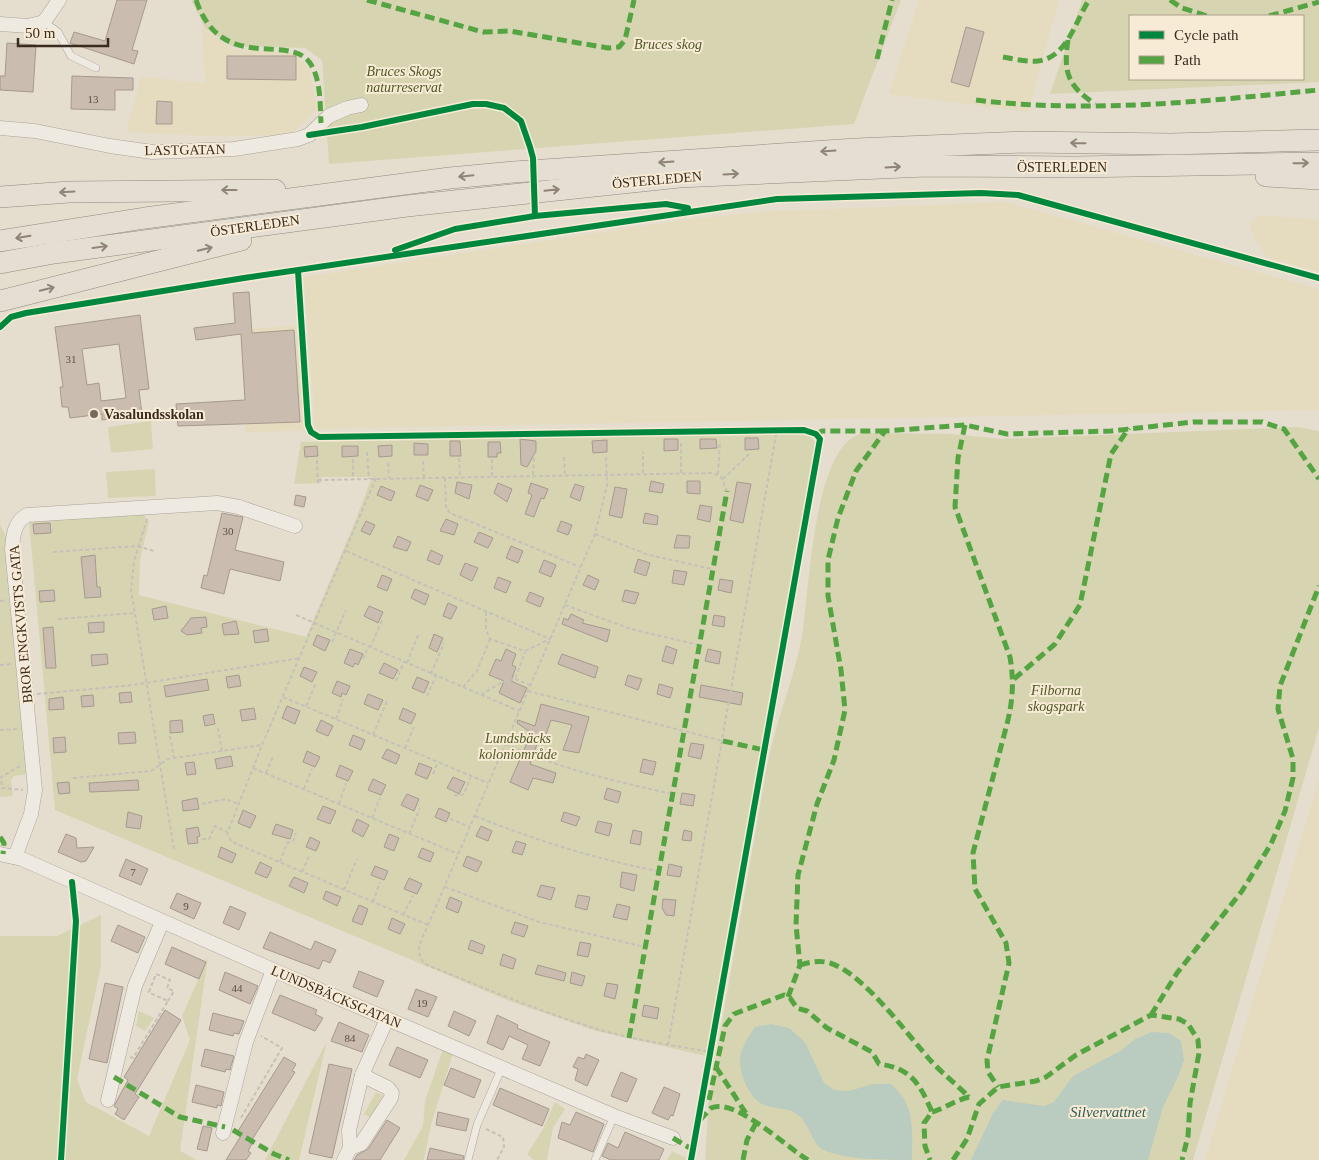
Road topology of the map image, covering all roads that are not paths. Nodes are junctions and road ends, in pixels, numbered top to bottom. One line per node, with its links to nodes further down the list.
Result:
1 (59, 0): 2 (street)
2 (44, 22): 3 (street); 4 (lane)
3 (0, 24)
4 (96, 68)
5 (361, 105): 6 (street, LASTGATAN)
6 (0, 128)
7 (1319, 128): 9 (main road)
8 (1319, 140): 9 (main road, ÖSTERLEDEN)
9 (1109, 143): 13 (main road, ÖSTERLEDEN, one-way to 13)
10 (1319, 163): 11 (main road, ÖSTERLEDEN, one-way to 10)
11 (1133, 167): 12 (main road); 15 (main road, ÖSTERLEDEN, one-way to 11)
12 (1319, 180)
13 (366, 189): 14 (main road, one-way to 14); 16 (main road, ÖSTERLEDEN, one-way to 16)
14 (0, 197)
15 (407, 206): 17 (main road, ÖSTERLEDEN, one-way to 15); 18 (main road, one-way to 15)
16 (0, 241)
17 (0, 262)
18 (0, 300)
19 (295, 526): 21 (street, BROR ENGKVISTS GATA)
20 (0, 854): 21 (street, LUNDSBÄCKSGATAN)
21 (15, 857): 22 (street, LUNDSBÄCKSGATAN)
22 (162, 922): 23 (street, LUNDSBÄCKSGATAN); 27 (street)
23 (273, 970): 24 (street, LUNDSBÄCKSGATAN); 29 (street)
24 (387, 1019): 25 (street, LUNDSBÄCKSGATAN); 26 (street)
25 (502, 1067): 28 (street, LUNDSBÄCKSGATAN); 32 (lane)
26 (362, 1075): 31 (street); 31 (street)
27 (108, 1100)
28 (614, 1116): 30 (street, LUNDSBÄCKSGATAN); 33 (lane)
29 (223, 1133)
30 (673, 1138)
31 (347, 1154)
32 (468, 1160)
33 (595, 1160)

